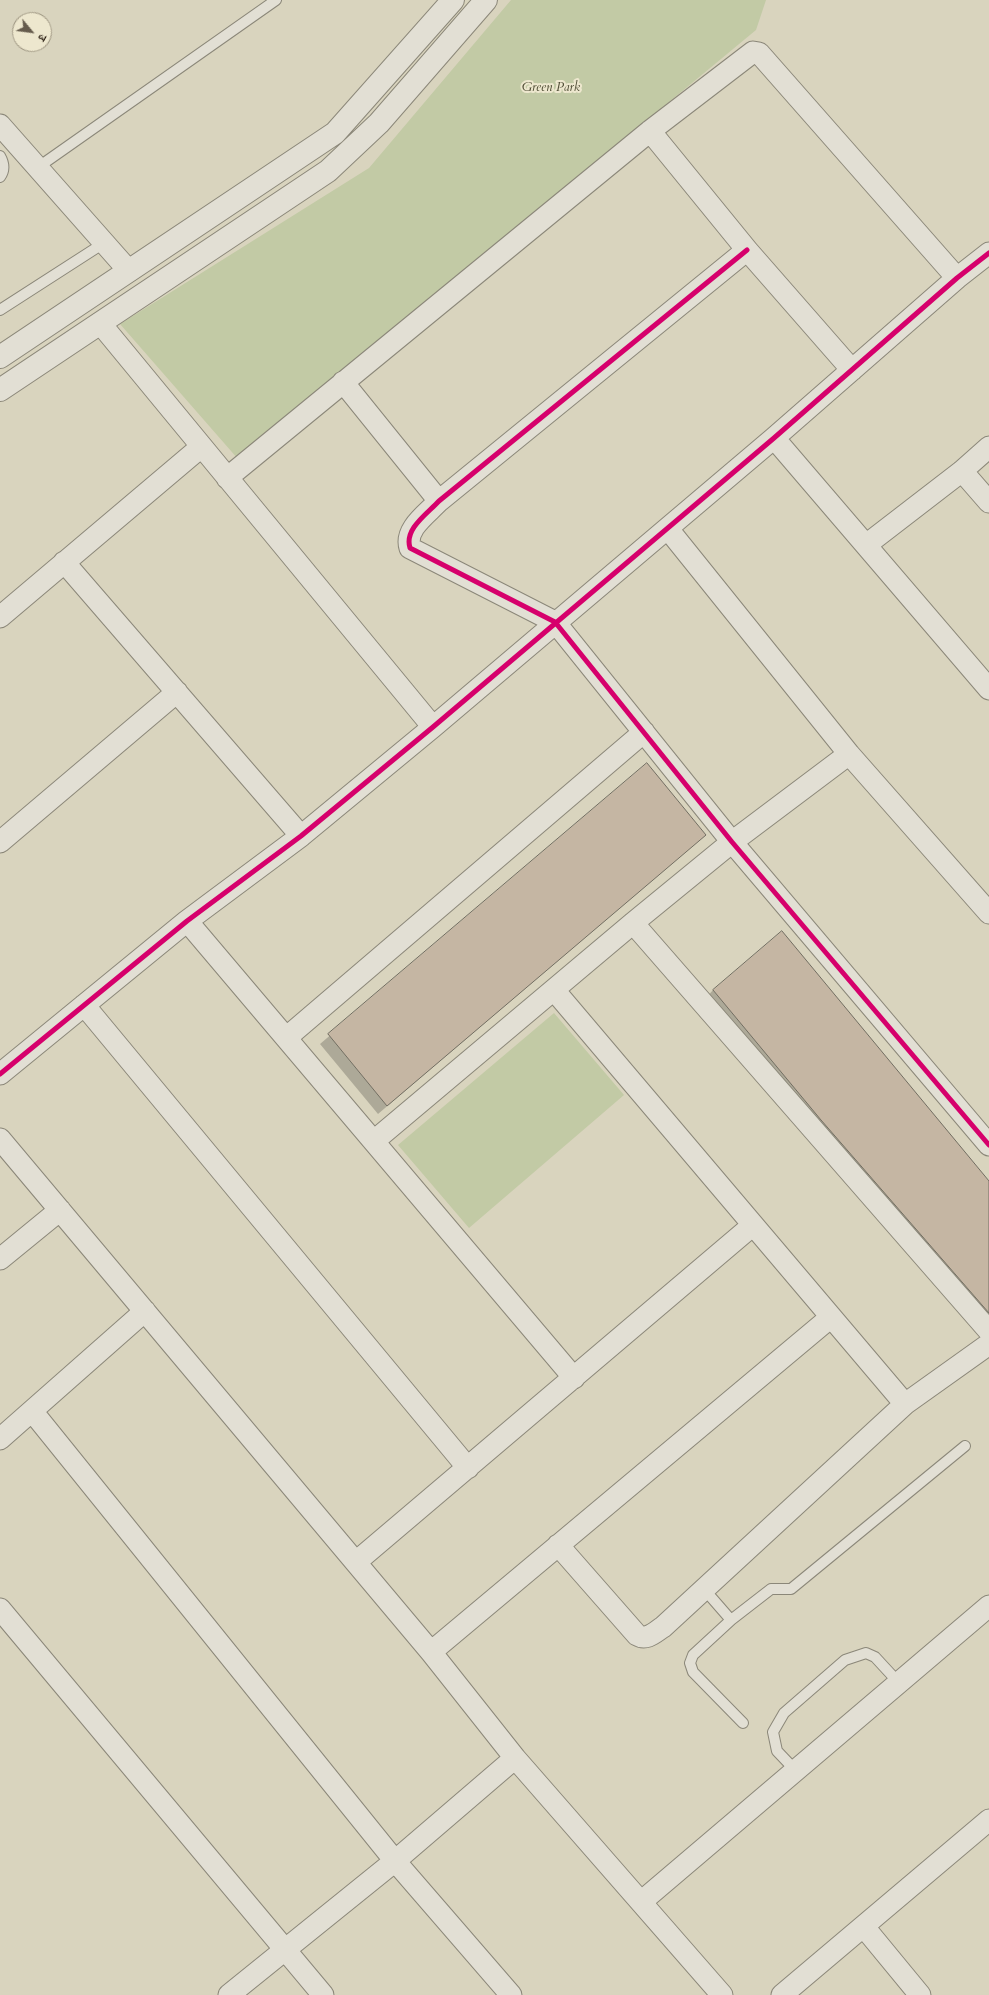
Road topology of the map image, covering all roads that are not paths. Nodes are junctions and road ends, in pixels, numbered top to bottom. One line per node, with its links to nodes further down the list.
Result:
1 (276, 0): 7 (lane)
2 (453, 0): 12 (street)
3 (486, 0): 15 (street)
4 (0, 125): 7 (street)
5 (650, 131): 10 (street); 13 (street); 18 (street)
6 (0, 156): 8 (lane)
7 (37, 168): 9 (street)
8 (0, 177)
9 (104, 243): 12 (street); 14 (lane)
10 (746, 250): 17 (street); 25 (street)
11 (989, 253): 13 (street)
12 (129, 271): 16 (street)
13 (957, 278): 17 (street)
14 (0, 310)
15 (100, 323): 19 (street); 21 (street)
16 (0, 357)
17 (852, 370): 20 (street)
18 (343, 382): 24 (street); 25 (street)
19 (0, 390)
20 (774, 438): 27 (street); 28 (street)
21 (201, 446): 24 (street); 29 (street)
22 (989, 447): 23 (street)
23 (962, 471): 26 (street); 28 (street)
24 (227, 478): 34 (street)
25 (439, 501): 31 (street)
26 (989, 502)
27 (668, 529): 31 (street); 36 (street)
28 (866, 545): 32 (street)
29 (64, 562): 30 (street); 33 (street)
30 (0, 617)
31 (555, 622): 34 (street); 35 (street)
32 (989, 689)
33 (178, 692): 37 (street); 38 (street)
34 (433, 727): 37 (street)
35 (644, 732): 39 (street); 45 (street)
36 (849, 754): 39 (street); 40 (street)
37 (302, 836): 41 (street)
38 (0, 842)
39 (732, 842): 42 (street); 49 (street)
40 (988, 909)
41 (187, 920): 44 (street); 45 (street)
42 (633, 923): 43 (street); 55 (street)
43 (554, 990): 48 (street); 51 (street)
44 (84, 1005): 46 (street); 62 (street)
45 (286, 1038): 48 (street)
46 (0, 1074)
47 (0, 1139): 50 (street)
48 (374, 1141): 57 (street)
49 (989, 1145)
50 (60, 1210): 52 (street); 53 (street)
51 (753, 1225): 54 (street); 57 (street)
52 (0, 1259)
53 (145, 1311): 59 (street); 64 (street)
54 (831, 1317): 58 (street); 63 (street)
55 (989, 1331)
56 (986, 1350): 58 (street)
57 (574, 1378): 62 (street)
58 (905, 1404): 65 (street)
59 (32, 1411): 60 (street); 75 (street)
60 (0, 1439)
61 (965, 1446): 68 (lane)
62 (468, 1468): 64 (street)
63 (558, 1545): 65 (street); 69 (street)
64 (356, 1562): 69 (street)
65 (704, 1589): 68 (lane)
66 (989, 1606): 70 (street)
67 (0, 1609): 78 (street)
68 (731, 1620): 71 (lane)
69 (432, 1652): 72 (street)
70 (899, 1683): 73 (street); 73 (lane)
71 (743, 1723)
72 (515, 1758): 75 (street); 76 (street)
73 (796, 1770): 76 (street)
74 (989, 1820): 77 (street)
75 (395, 1861): 78 (street); 81 (street)
76 (641, 1902): 82 (street)
77 (864, 1927): 83 (street); 84 (street)
78 (284, 1950): 79 (street); 80 (street)
79 (229, 1995)
80 (323, 1995)
81 (511, 1995)
82 (722, 1995)
83 (782, 1995)
84 (920, 1995)

